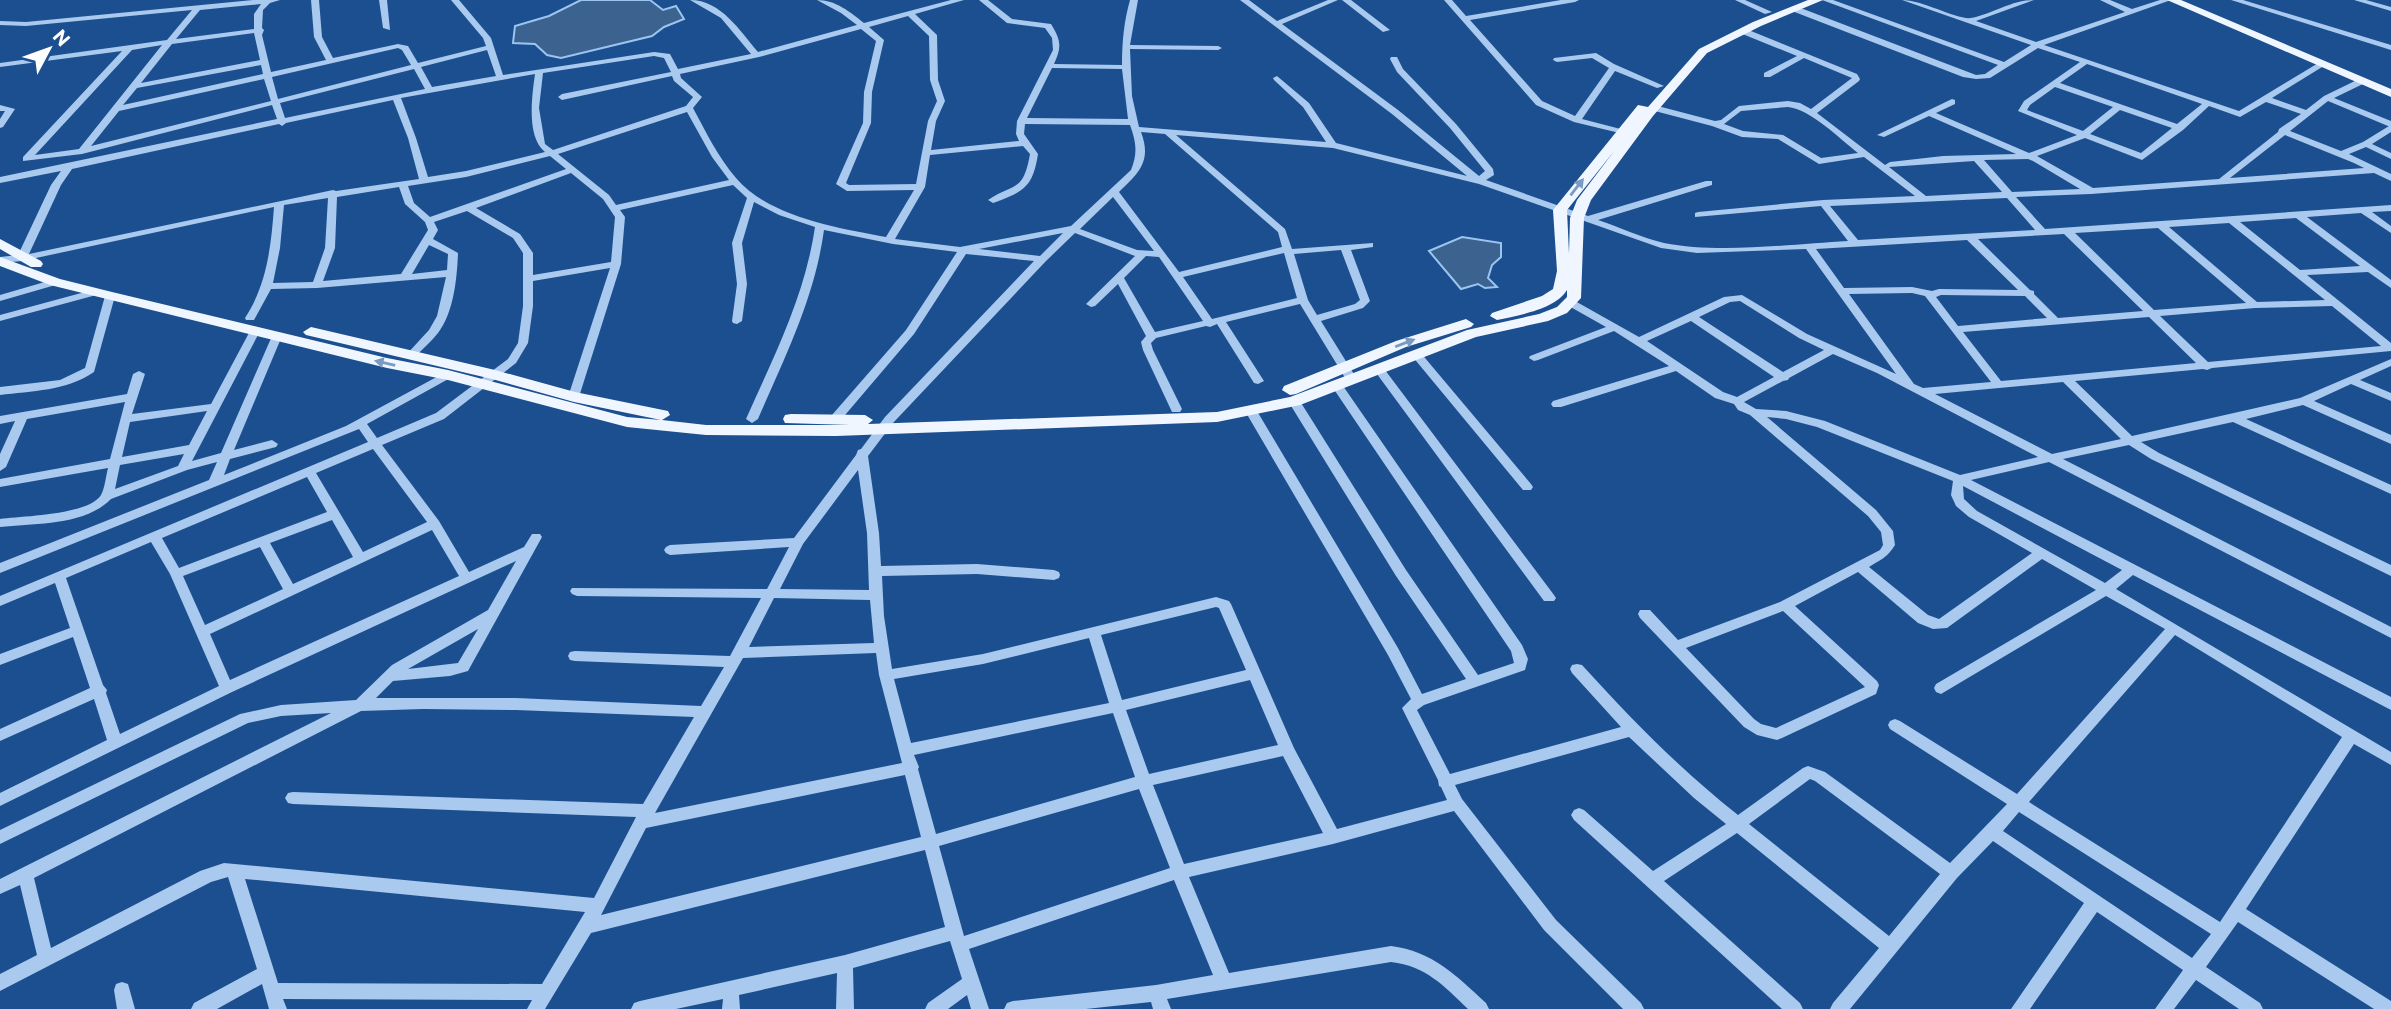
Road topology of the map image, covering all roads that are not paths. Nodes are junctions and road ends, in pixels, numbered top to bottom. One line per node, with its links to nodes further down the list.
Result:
1 (268, 0): 2 (street); 28 (street); 41 (street)
2 (276, 0)
3 (315, 0): 57 (street)
4 (383, 0): 40 (street)
5 (455, 0): 47 (street)
6 (694, 0): 51 (street)
7 (821, 0): 39 (street)
8 (960, 0): 34 (street)
9 (983, 0): 62 (street)
10 (1134, 0): 48 (street)
11 (1244, 0): 38 (street)
12 (1334, 0): 38 (street)
13 (1346, 0): 42 (street)
14 (1448, 0): 35 (street)
15 (1575, 0): 26 (street)
16 (1739, 0): 33 (street)
17 (1818, 0): 29 (main road)
18 (1826, 0): 58 (street)
19 (1906, 0): 36 (street)
20 (2027, 0): 36 (street)
21 (2104, 0): 32 (street)
22 (2169, 0): 32 (street); 59 (main road)
23 (2182, 0): 76 (main road)
24 (2235, 0): 50 (street)
25 (2358, 0): 27 (street)
26 (1557, 1): 35 (street)
27 (2373, 2): 31 (street)
28 (231, 3): 30 (street)
29 (1796, 5): 33 (main road); 43 (main road); 58 (street)
30 (197, 9): 37 (street); 44 (street)
31 (2391, 9)
32 (2130, 11): 45 (street)
33 (1768, 12): 74 (main road)
34 (910, 14): 39 (street); 109 (street)
35 (1466, 18): 92 (street)
36 (1969, 21): 45 (street)
37 (0, 23)
38 (1276, 24): 124 (street)
39 (865, 26): 51 (street); 128 (street)
40 (387, 28)
41 (260, 30): 44 (street); 55 (street)
42 (1386, 30)
43 (1743, 31): 52 (street); 87 (main road)
44 (169, 41): 46 (street); 73 (street)
45 (2038, 44): 56 (street); 58 (street)
46 (130, 47): 60 (street); 108 (street)
47 (491, 47): 61 (street); 69 (street)
48 (1126, 47): 49 (street); 63 (street)
49 (1218, 48)
50 (2391, 48)
51 (756, 55): 66 (street)
52 (1802, 56): 67 (street); 91 (street)
53 (1394, 59): 124 (street)
54 (1557, 60): 64 (street)
55 (264, 61): 68 (street); 73 (street)
56 (2087, 61): 72 (street); 83 (street)
57 (331, 62): 61 (street); 68 (street)
58 (2002, 64)
59 (2323, 64): 71 (main road); 80 (street)
60 (0, 65)
61 (415, 66): 75 (street); 82 (street)
62 (1049, 66): 63 (street); 93 (street)
63 (1126, 67): 97 (street)
64 (1614, 67): 74 (street); 92 (street)
65 (539, 71): 66 (street); 69 (street); 110 (street)
66 (676, 73): 77 (street); 86 (street)
67 (1767, 75)
68 (268, 77): 82 (street); 88 (street)
69 (500, 77): 75 (street)
70 (1276, 78): 107 (street)
71 (2362, 81): 76 (main road); 79 (street)
72 (2055, 84): 84 (street); 104 (street)
73 (137, 86): 88 (street)
74 (1660, 86): 102 (main road)
75 (430, 90): 78 (street)
76 (2391, 90)
77 (562, 97)
78 (397, 98): 94 (street); 123 (street)
79 (2327, 98): 90 (street); 98 (street)
80 (2267, 99): 83 (street); 90 (street)
81 (1952, 102): 89 (street)
82 (275, 103): 94 (street); 108 (street)
83 (2208, 103): 99 (street)
84 (2118, 107): 99 (street); 104 (street)
85 (0, 108): 96 (street)
86 (689, 108): 110 (street); 125 (street)
87 (1654, 108): 95 (street); 102 (main road)
88 (119, 109): 108 (street)
89 (1930, 113): 103 (street); 113 (street)
90 (2306, 113): 100 (street)
91 (1813, 114): 95 (street); 111 (street)
92 (1577, 120): 102 (street)
93 (1021, 121): 97 (street); 105 (street)
94 (282, 123): 117 (street)
95 (1715, 124): 111 (street)
96 (0, 125)
97 (1135, 125): 101 (street); 130 (street)
98 (2391, 126): 106 (street)
99 (2180, 128): 104 (street)
100 (2282, 131): 112 (street); 121 (street)
101 (1169, 133): 107 (street); 163 (street)
102 (1628, 134): 142 (main road, one-way to 102); 145 (main road)
103 (1881, 135)
104 (2082, 136): 113 (street)
105 (1025, 143): 109 (street); 135 (street)
106 (2366, 144): 112 (street); 114 (street)
107 (1333, 145): 124 (street)
108 (82, 151): 117 (street)
109 (926, 153): 128 (street)
110 (549, 154): 118 (street); 123 (street)
111 (1866, 154): 134 (street)
112 (2342, 154): 119 (street)
113 (2029, 156): 115 (street); 129 (street)
114 (2391, 156)
115 (1977, 158): 116 (street); 132 (street)
116 (1891, 165)
117 (68, 168): 122 (street); 166 (street)
118 (572, 170): 138 (street); 139 (street)
119 (2376, 170): 120 (street); 121 (street)
120 (2391, 178)
121 (2222, 179): 129 (street)
122 (0, 180)
123 (424, 180): 126 (street)
124 (1480, 181): 142 (street)
125 (734, 182): 133 (street); 139 (street)
126 (402, 183): 131 (street); 147 (street)
127 (1709, 183): 145 (street)
128 (920, 187): 155 (street)
129 (2091, 191): 132 (street)
130 (1114, 192): 150 (street); 164 (street)
131 (334, 193): 136 (street); 178 (street)
132 (2007, 194): 134 (street); 153 (street)
133 (751, 198): 149 (street); 195 (street)
134 (1923, 198): 137 (street)
135 (993, 200)
136 (279, 203): 166 (street); 180 (street)
137 (1823, 203): 144 (street); 158 (street)
138 (468, 206): 147 (street); 176 (street)
139 (616, 208): 169 (street)
140 (2391, 208): 141 (street)
141 (2361, 209): 143 (street); 152 (street)
142 (1560, 210): 145 (street); 216 (main road, one-way to 142)
143 (2297, 214): 146 (street); 170 (street)
144 (1698, 215)
145 (1581, 219): 160 (street); 187 (main road)
146 (2230, 219): 148 (street); 172 (street)
147 (429, 221): 156 (street)
148 (2160, 225): 151 (street); 190 (street)
149 (820, 227): 155 (street); 240 (street)
150 (1072, 229): 162 (street); 165 (street); 167 (street)
151 (2066, 230): 153 (street); 191 (street)
152 (2391, 230)
153 (2040, 231): 154 (street)
154 (1969, 236): 158 (street); 182 (street)
155 (890, 239): 162 (street)
156 (429, 241): 171 (street); 174 (street)
157 (0, 243): 166 (main road)
158 (1855, 243): 160 (street)
159 (1370, 245): 161 (street)
160 (1808, 245): 181 (street)
161 (1345, 247): 163 (street); 194 (street)
162 (964, 249): 167 (street); 237 (street)
163 (1288, 250): 173 (street); 186 (street)
164 (1162, 254): 165 (street); 173 (street)
165 (1142, 255): 175 (street)
166 (22, 258): 168 (street); 198 (main road)
167 (1042, 259): 243 (street)
168 (0, 260): 177 (main road)
169 (615, 264): 176 (street); 226 (street)
170 (2369, 269): 172 (street); 179 (street)
171 (452, 273): 174 (street); 207 (street)
172 (2295, 273): 188 (street)
173 (1177, 275): 197 (street)
174 (405, 277): 178 (street)
175 (1119, 277): 189 (street); 202 (street)
176 (529, 279): 214 (street)
177 (55, 282): 183 (main road); 185 (street)
178 (317, 285): 180 (street)
179 (2391, 285)
180 (268, 286): 198 (street)
181 (1842, 291): 184 (street); 223 (street)
182 (2030, 293): 184 (street); 196 (street)
183 (103, 294): 193 (street); 198 (main road); 224 (street)
184 (1931, 294): 200 (street)
185 (0, 298)
186 (1303, 300): 194 (street); 197 (street)
187 (1571, 303): 199 (street); 206 (main road)
188 (2331, 303): 190 (street); 204 (street)
189 (1091, 304)
190 (2255, 305): 191 (street)
191 (2152, 314): 196 (street); 212 (street)
192 (1691, 316): 203 (street); 205 (street); 217 (street)
193 (0, 318)
194 (1315, 319): 216 (street)
195 (737, 321)
196 (2056, 321): 200 (street)
197 (1215, 323): 202 (street); 218 (street)
198 (252, 325): 201 (main road); 207 (main road); 232 (street)
199 (1615, 327): 203 (street); 208 (street)
200 (1955, 329): 221 (street)
201 (277, 336): 215 (main road, one-way to 201); 250 (street)
202 (1152, 337): 233 (street)
203 (1639, 341): 210 (street)
204 (2391, 348): 212 (street)
205 (1832, 350): 217 (street); 223 (street)
206 (1416, 354): 211 (main road); 259 (street)
207 (411, 355): 214 (main road)
208 (1534, 358)
209 (2390, 363): 220 (street)
210 (1676, 367): 229 (street); 231 (street)
211 (1378, 368): 216 (main road); 285 (street)
212 (2207, 368): 219 (street)
213 (139, 374): 225 (street)
214 (495, 375): 222 (street); 226 (main road)
215 (448, 376): 222 (main road); 242 (street)
216 (1344, 378): 228 (main road); 233 (main road); 304 (street)
217 (1784, 378): 229 (street)
218 (1258, 380)
219 (2067, 380): 221 (street); 244 (street)
220 (2351, 380): 227 (street); 230 (street)
221 (1998, 384): 223 (street)
222 (479, 386): 243 (main road); 247 (street)
223 (1916, 390): 251 (street)
224 (0, 391)
225 (132, 397): 236 (street); 239 (street)
226 (574, 397): 240 (main road)
227 (2391, 397)
228 (1294, 401): 234 (main road); 304 (street)
229 (1738, 401): 235 (street)
230 (2304, 401): 238 (street); 245 (street)
231 (1557, 404)
232 (213, 407): 239 (street); 248 (street)
233 (1176, 409): 243 (main road)
234 (1251, 411): 243 (main road); 308 (street)
235 (1754, 412): 256 (street); 271 (street)
236 (23, 416): 241 (street); 253 (street)
237 (836, 418): 240 (main road); 243 (main road)
238 (2234, 418): 244 (street); 260 (street)
239 (125, 419): 252 (street)
240 (752, 419)
241 (0, 420)
242 (361, 424): 247 (street); 258 (street)
243 (885, 425): 249 (street)
244 (2128, 439): 251 (street); 275 (street)
245 (2391, 440)
246 (272, 444): 250 (street)
247 (376, 444): 255 (street); 264 (street)
248 (194, 448): 252 (street); 254 (street)
249 (862, 453): 267 (street); 274 (street)
250 (224, 456): 254 (street); 258 (street)
251 (2046, 457): 256 (street); 294 (street)
252 (114, 461): 257 (street); 261 (street)
253 (0, 467)
254 (184, 467): 261 (street)
255 (310, 472): 262 (street); 265 (street)
256 (1960, 479): 269 (street); 273 (street)
257 (0, 483)
258 (214, 484): 272 (street)
259 (1528, 486)
260 (2391, 490)
261 (107, 496): 263 (street)
262 (334, 514): 266 (street); 270 (street)
263 (0, 523)
264 (435, 524): 270 (street); 279 (street)
265 (154, 536): 276 (street); 278 (street)
266 (263, 541): 276 (street); 282 (street)
267 (797, 542): 268 (street); 283 (street)
268 (670, 550)
269 (2042, 553): 271 (street); 280 (street)
270 (361, 559): 282 (street)
271 (1858, 566): 287 (street)
272 (0, 568)
273 (2133, 568): 280 (street); 310 (street)
274 (877, 571): 277 (street); 284 (street)
275 (2391, 571)
276 (176, 574): 292 (street)
277 (1054, 575)
278 (59, 576): 286 (street); 291 (street)
279 (466, 577): 288 (street); 305 (street)
280 (2107, 589): 290 (street); 306 (street)
281 (577, 591): 283 (street)
282 (291, 592): 292 (street)
283 (770, 592): 284 (street); 298 (street)
284 (877, 595): 296 (street)
285 (1549, 597)
286 (0, 601)
287 (1785, 605): 295 (street); 295 (street)
288 (492, 614): 303 (street); 303 (street)
289 (1645, 614): 295 (street)
290 (2174, 628): 315 (street); 326 (street)
291 (78, 630): 299 (street); 307 (street)
292 (202, 632): 305 (street)
293 (1094, 633): 301 (street); 302 (street); 311 (street)
294 (2391, 633)
295 (1675, 647)
296 (882, 648): 298 (street); 302 (street)
297 (575, 656): 298 (street)
298 (736, 658): 312 (street)
299 (0, 660)
300 (1577, 669): 314 (street)
301 (1253, 674): 311 (street); 318 (street)
302 (886, 675): 319 (street)
303 (387, 676): 309 (street)
304 (1475, 681): 308 (street)
305 (227, 688): 317 (street)
306 (1941, 688)
307 (100, 690): 316 (street); 317 (street)
308 (1419, 701): 323 (street)
309 (361, 704): 312 (street); 332 (street); 338 (street)
310 (2391, 704)
311 (1116, 707): 319 (street); 322 (street)
312 (704, 712): 329 (street)
313 (1895, 725): 326 (street)
314 (1632, 730): 323 (street); 330 (street)
315 (2352, 734): 320 (street); 343 (street)
316 (0, 736)
317 (116, 744): 325 (street)
318 (1287, 749): 322 (street); 333 (street)
319 (908, 750): 321 (street)
320 (2391, 759)
321 (912, 767): 329 (street); 334 (street)
322 (1144, 781): 334 (street); 336 (street)
323 (1444, 782): 327 (street)
324 (293, 799): 329 (street)
325 (0, 800)
326 (2017, 802): 331 (street); 345 (street)
327 (1457, 804): 333 (street); 371 (street)
328 (1578, 815): 339 (street)
329 (645, 817): 342 (street)
330 (1738, 824): 337 (street); 339 (street); 347 (street)
331 (1993, 832): 337 (street); 341 (street)
332 (0, 837)
333 (1333, 837): 336 (street)
334 (930, 842): 344 (street); 346 (street)
335 (234, 870): 342 (street); 348 (street); 351 (street)
336 (1178, 872): 346 (street); 354 (street)
337 (1951, 873): 347 (street)
338 (25, 875): 340 (street); 348 (street)
339 (1651, 881): 372 (street)
340 (0, 887)
341 (2094, 902): 350 (street); 374 (street)
342 (597, 906): 344 (street)
343 (2236, 912): 345 (street); 377 (street)
344 (584, 927): 358 (street)
345 (2222, 932): 350 (street)
346 (958, 938): 349 (street); 352 (street)
347 (1891, 948): 373 (street)
348 (46, 960): 353 (street)
349 (845, 963): 357 (street); 366 (street)
350 (2194, 967): 375 (street); 376 (street)
351 (266, 973): 356 (street); 361 (street)
352 (972, 982): 367 (street); 368 (street)
353 (0, 983)
354 (1225, 983): 359 (street); 370 (street)
355 (121, 990): 360 (street)
356 (272, 990): 358 (street); 362 (street)
357 (731, 990): 364 (street); 365 (street)
358 (546, 992): 363 (street)
359 (1159, 1001): 369 (street)
360 (126, 1009)
361 (200, 1009)
362 (278, 1009)
363 (536, 1009)
364 (640, 1009)
365 (731, 1009)
366 (845, 1009)
367 (934, 1009)
368 (980, 1009)
369 (1013, 1009)
370 (1480, 1009)
371 (1635, 1009)
372 (1794, 1009)
373 (1839, 1009)
374 (2020, 1009)
375 (2165, 1009)
376 (2254, 1009)
377 (2389, 1009)

